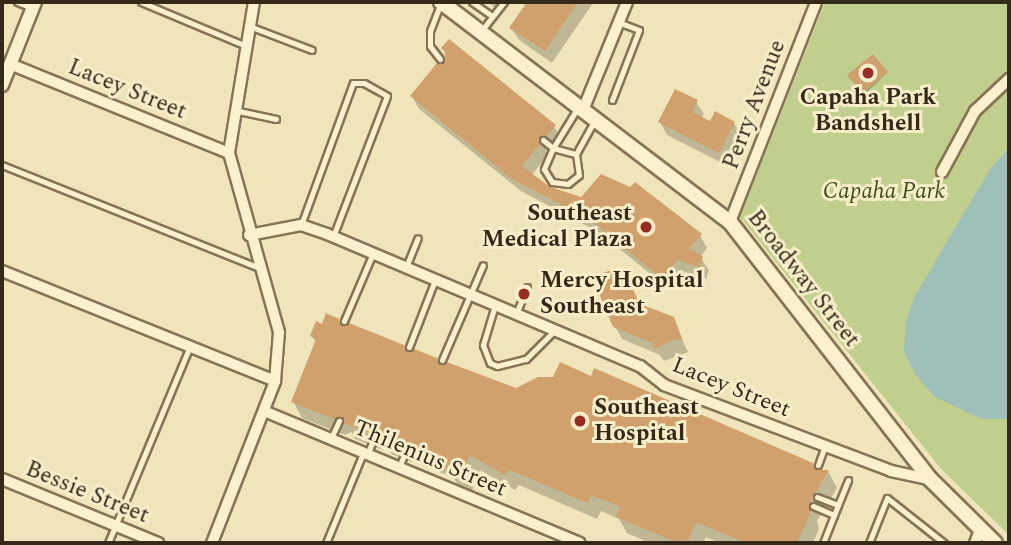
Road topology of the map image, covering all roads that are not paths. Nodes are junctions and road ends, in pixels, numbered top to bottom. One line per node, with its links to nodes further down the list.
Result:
1 (17, 2): 10 (lane)
2 (141, 2): 9 (lane)
3 (254, 2): 13 (street)
4 (441, 2): 14 (main road, Broadway Street); 17 (lane)
5 (472, 2): 11 (lane)
6 (503, 2): 11 (lane)
7 (626, 2): 12 (street)
8 (816, 2): 31 (street, Perry Avenue)
9 (150, 3): 15 (lane)
10 (34, 5): 18 (street)
11 (492, 16): 14 (lane)
12 (618, 22): 21 (lane); 23 (street)
13 (249, 26): 15 (street); 16 (lane)
14 (480, 32): 23 (main road, Broadway Street)
15 (246, 46): 22 (street)
16 (312, 50)
17 (440, 59)
18 (10, 64): 20 (street); 27 (street, Lacey Street)
19 (1009, 79): 30 (street)
20 (2, 85)
21 (612, 100)
22 (234, 110): 24 (lane); 27 (street)
23 (586, 112): 26 (lane); 28 (lane); 31 (main road, Broadway Street)
24 (276, 119)
25 (543, 141): 26 (lane)
26 (553, 148): 28 (lane); 28 (lane)
27 (229, 153): 33 (street)
28 (576, 154)
29 (2, 165): 39 (lane)
30 (942, 172)
31 (730, 222): 63 (main road, Broadway Street)
32 (301, 225): 33 (street); 34 (street, Lacey Street); 34 (lane)
33 (249, 235): 39 (street)
34 (333, 237): 36 (street, Lacey Street)
35 (418, 238): 38 (lane)
36 (373, 253): 38 (street, Lacey Street); 46 (lane)
37 (483, 265): 43 (lane)
38 (406, 267): 41 (street, Lacey Street)
39 (259, 268): 51 (street)
40 (2, 271): 48 (street)
41 (435, 280): 43 (street, Lacey Street); 49 (lane)
42 (527, 287): 45 (lane)
43 (469, 295): 44 (street, Lacey Street); 50 (lane)
44 (495, 305): 45 (street, Lacey Street); 47 (lane)
45 (516, 314): 47 (street, Lacey Street)
46 (345, 321)
47 (555, 330): 56 (street, Lacey Street)
48 (190, 346): 51 (street); 68 (lane)
49 (409, 347)
50 (442, 360)
51 (275, 381): 52 (street)
52 (264, 411): 55 (street, Thilenius Street); 72 (street)
53 (338, 421): 55 (lane)
54 (375, 435): 58 (lane)
55 (331, 438): 58 (street, Thilenius Street)
56 (825, 446): 59 (lane); 63 (street, Lacey Street)
57 (407, 448): 60 (lane)
58 (366, 452): 60 (street, Thilenius Street); 73 (lane)
59 (818, 465)
60 (399, 467): 74 (street, Thilenius Street)
61 (2, 479): 68 (street, Bessie Street)
62 (848, 480): 65 (lane)
63 (930, 480): 69 (main road, Broadway Street)
64 (817, 497): 65 (lane)
65 (838, 505): 67 (lane)
66 (813, 506): 67 (lane)
67 (834, 515): 75 (lane)
68 (115, 526): 70 (lane); 71 (street, Bessie Street)
69 (977, 536): 78 (main road, Broadway Street)
70 (108, 543)
71 (158, 543)
72 (212, 543)
73 (326, 543)
74 (579, 543)
75 (822, 543)
76 (869, 543): 77 (lane)
77 (944, 543)
78 (995, 543)

